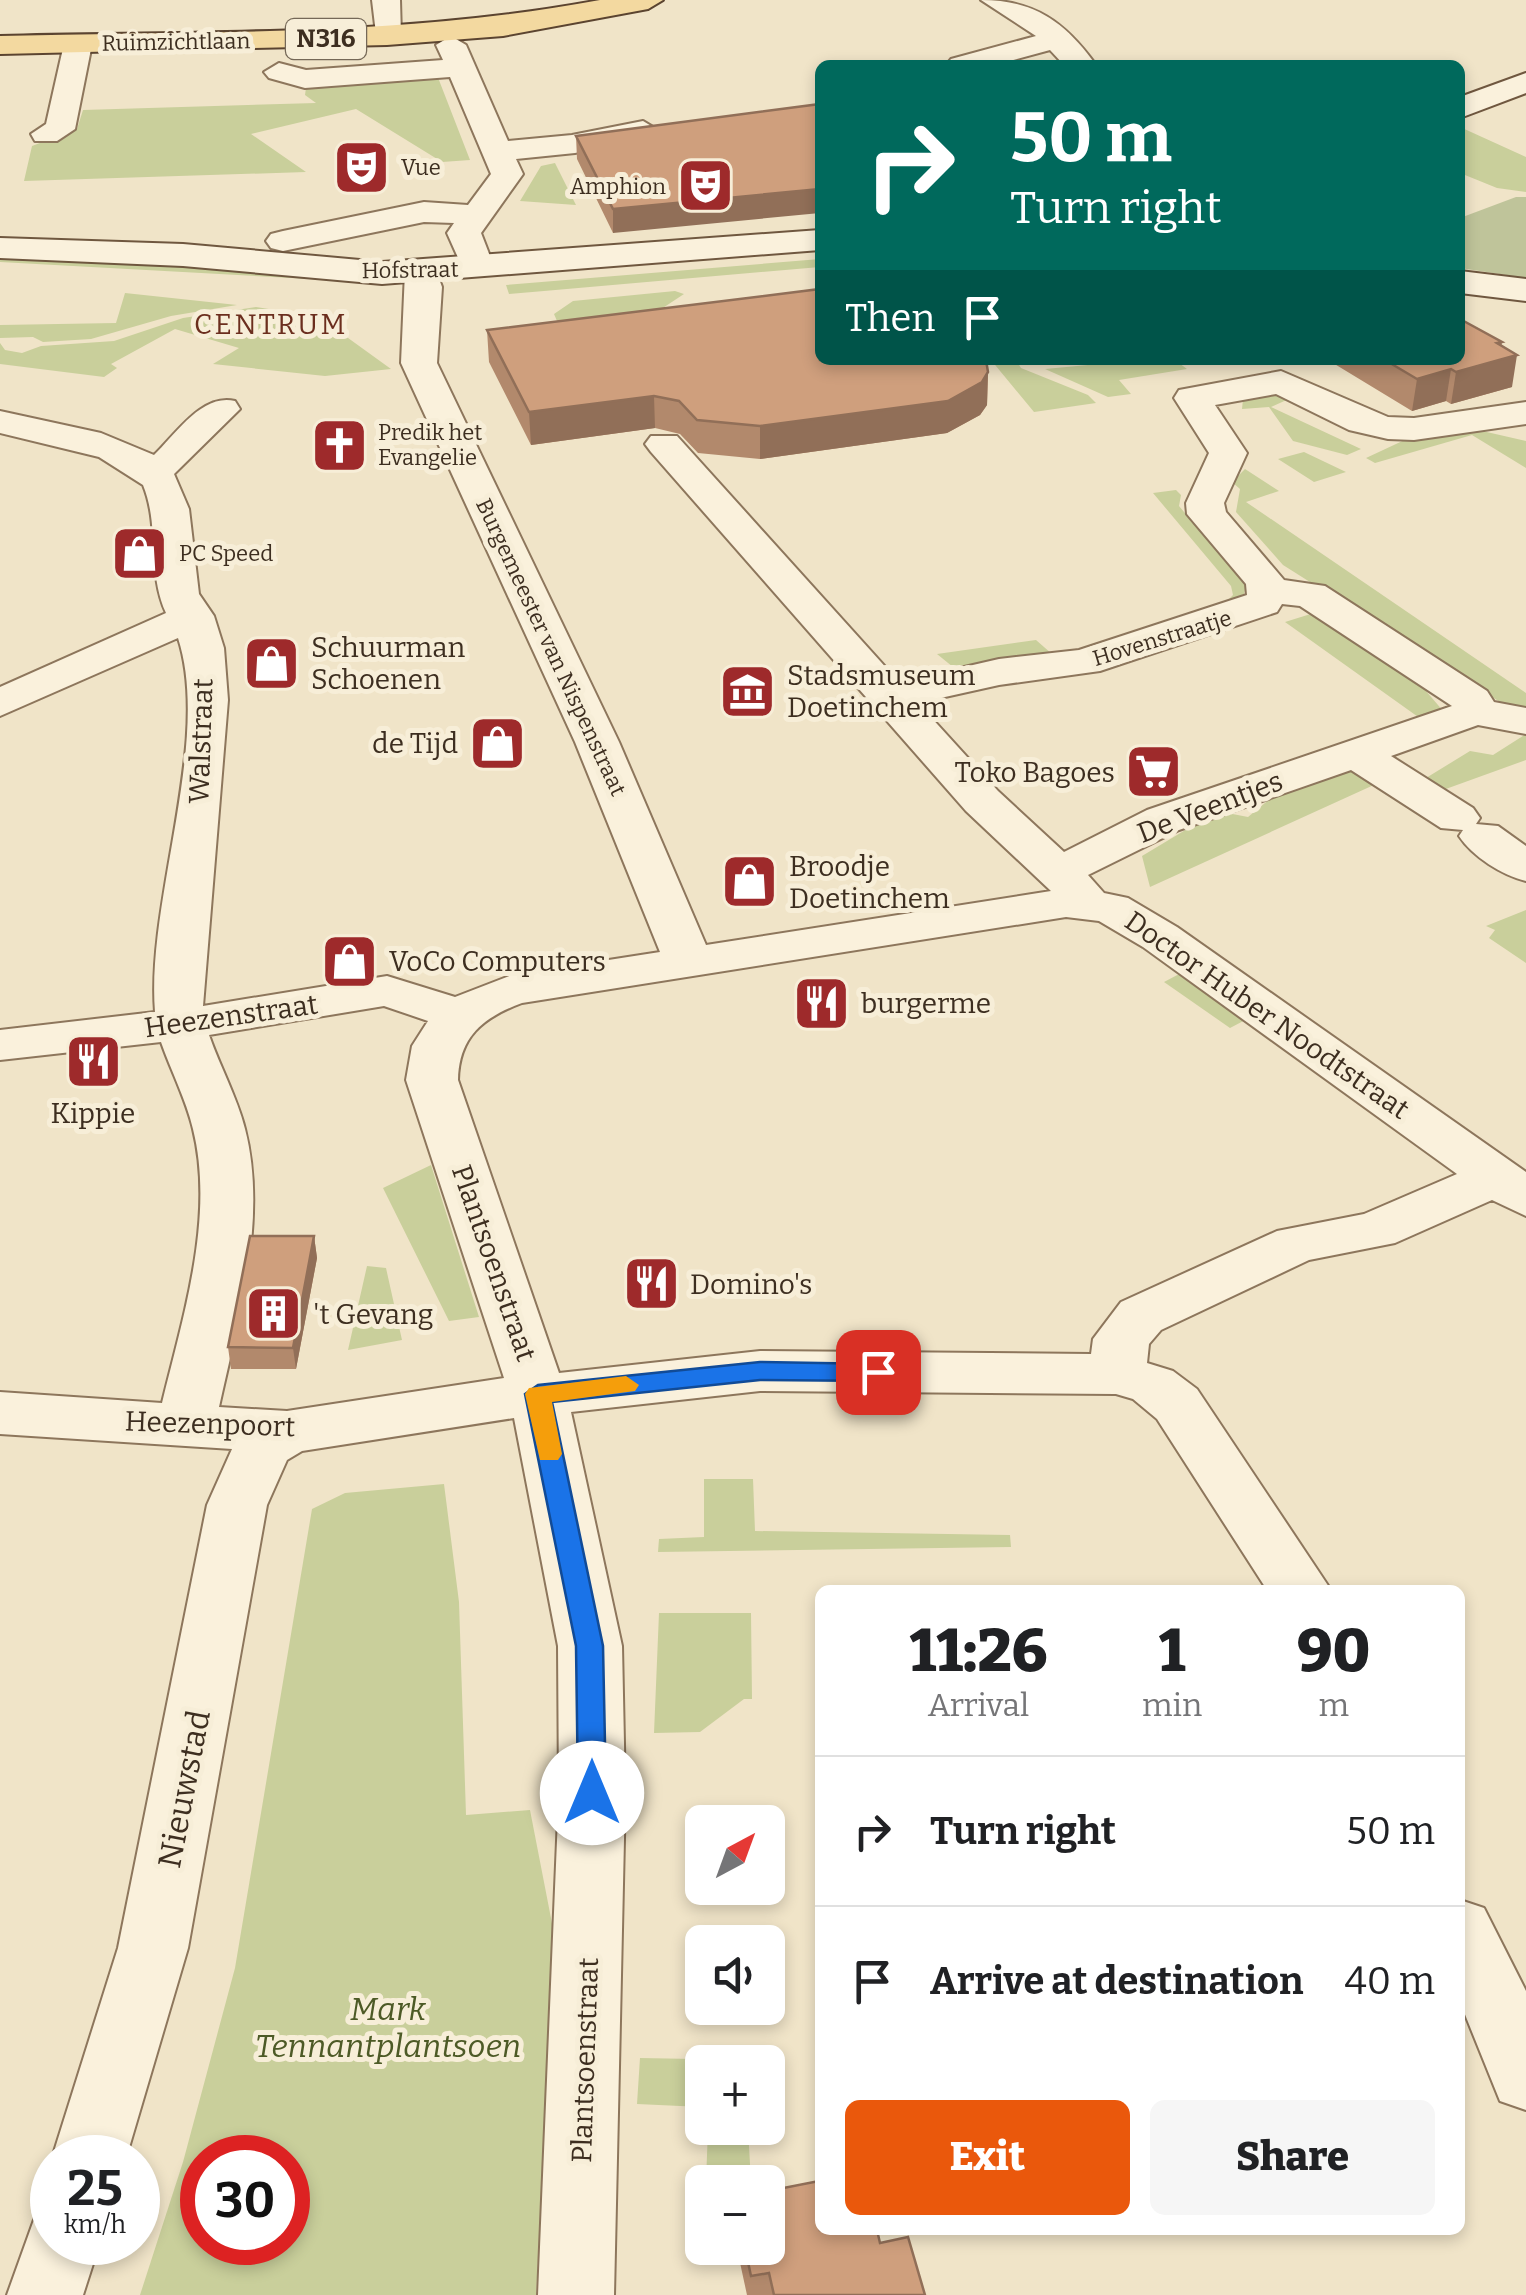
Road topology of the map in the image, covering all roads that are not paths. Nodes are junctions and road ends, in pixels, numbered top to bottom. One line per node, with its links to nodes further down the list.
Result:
1 (529, 0): 4 (main road, Ruimzichtlaan / N316)
2 (648, 0): 4 (main road, Ruimzichtlaan / N316)
3 (995, 0): 6 (street)
4 (385, 18): 5 (main road, Ruimzichtlaan / N316); 7 (main road, Ruimzichtlaan / N316)
5 (0, 28)
6 (1058, 39): 9 (street); 10 (street)
7 (78, 44): 8 (main road, Ruimzichtlaan / N316); 14 (street)
8 (0, 45)
9 (980, 60)
10 (1077, 60)
11 (279, 72): 16 (street)
12 (1526, 82): 13 (street)
13 (1465, 106)
14 (46, 134)
15 (575, 144): 15 (street); 16 (street)
16 (496, 151): 17 (street)
17 (477, 215): 19 (street, Hofstraat); 22 (street)
18 (815, 240): 24 (street, Hofstraat)
19 (283, 241)
20 (0, 248): 24 (street, Hofstraat)
21 (815, 255): 24 (street, Hofstraat)
22 (476, 264)
23 (0, 266): 24 (street, Hofstraat)
24 (424, 279): 41 (street, Burgemeester van Nispenstraat)
25 (1465, 283): 26 (street)
26 (1526, 290)
27 (222, 410): 31 (street)
28 (1526, 413): 32 (street)
29 (0, 422): 31 (street)
30 (664, 444): 34 (street)
31 (156, 481): 33 (street, Walstraat)
32 (1270, 591): 34 (street, Hovenstraatje); 36 (street)
33 (192, 616): 35 (street); 43 (street, Walstraat)
34 (888, 696): 40 (street)
35 (0, 703)
36 (1475, 712): 37 (street, De Veentjes); 38 (street, De Veentjes)
37 (1526, 721)
38 (1356, 753): 39 (street); 40 (street, De Veentjes)
39 (1526, 866)
40 (1073, 887): 41 (street, Doctor Huber Noodtstraat); 45 (street, Doctor Huber Noodtstraat)
41 (689, 963): 42 (street)
42 (458, 1014): 43 (street, Heezenstraat); 47 (street, Plantsoenstraat)
43 (182, 1024): 44 (street, Heezenstraat); 49 (street)
44 (0, 1045)
45 (1512, 1187): 46 (street)
46 (1118, 1374): 47 (street, Heezenpoort); 51 (street)
47 (538, 1394): 50 (street, Heezenpoort); 57 (street, Plantsoenstraat)
48 (0, 1414): 49 (street, Heezenpoort)
49 (185, 1426): 50 (street, Heezenpoort)
50 (287, 1432): 54 (street, Nieuwstad)
51 (1297, 1585)
52 (1465, 1938): 53 (street)
53 (1526, 2078)
54 (96, 2135)
55 (55, 2265): 56 (street)
56 (45, 2295)
57 (576, 2295)

